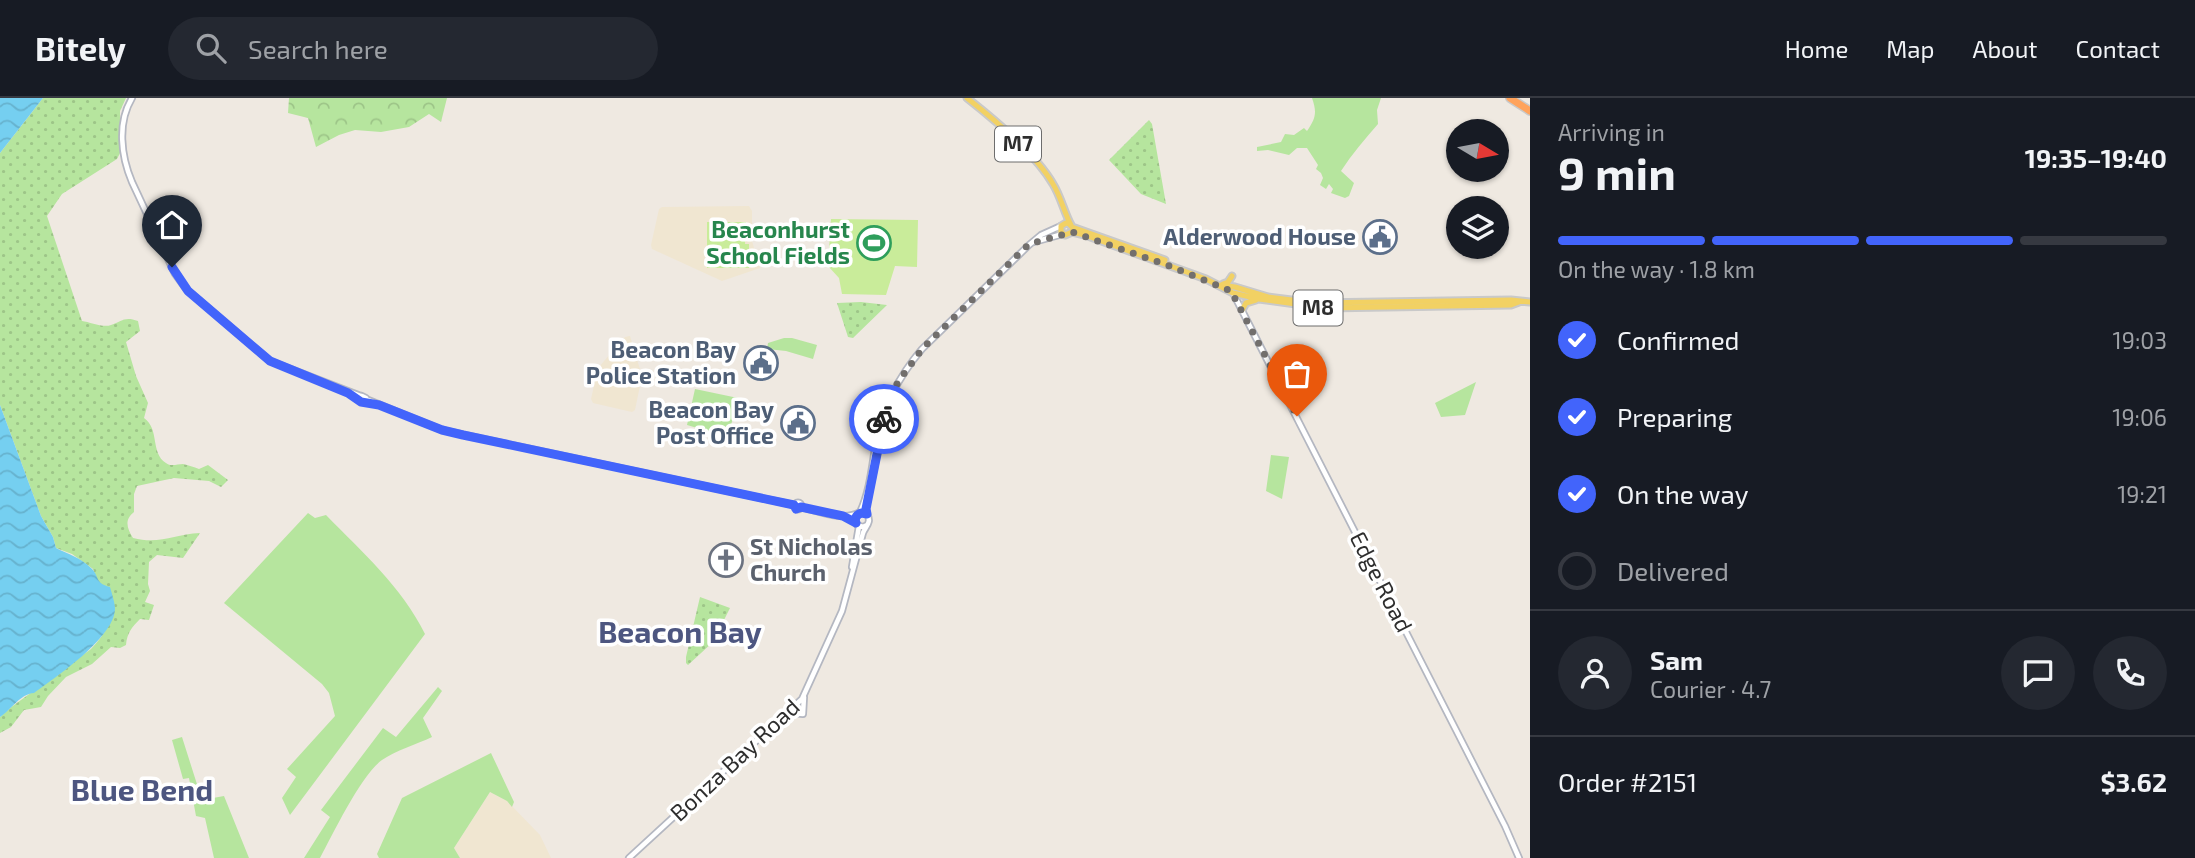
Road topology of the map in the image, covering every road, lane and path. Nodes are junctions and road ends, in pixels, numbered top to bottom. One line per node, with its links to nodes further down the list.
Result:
1 (132, 98): 20 (street)
2 (967, 98): 7 (main road, M7)
3 (1510, 98): 6 (highway)
4 (1518, 98): 5 (highway)
5 (1530, 105)
6 (1530, 111)
7 (1060, 199): 8 (main road); 9 (main road)
8 (1062, 228): 9 (main road); 9 (main road); 17 (street)
9 (1072, 228): 11 (main road, M8)
10 (1232, 276): 11 (main road)
11 (1218, 284): 12 (main road, M8)
12 (1234, 291): 13 (main road, M8); 14 (main road, M8); 16 (street, Edge Road)
13 (1259, 299): 14 (main road, M8); 16 (main road)
14 (1519, 302): 15 (main road, M8)
15 (1530, 302)
16 (1242, 309): 27 (street, Edge Road)
17 (886, 406): 18 (street); 19 (street)
18 (858, 514): 19 (street); 20 (street); 21 (street)
19 (867, 514): 22 (street)
20 (843, 516): 21 (street)
21 (857, 525): 22 (street); 23 (street, Bonza Bay Road)
22 (867, 525): 23 (street, Bonza Bay Road)
23 (852, 571): 24 (street, Bonza Bay Road)
24 (804, 696): 25 (street, Bonza Bay Road); 25 (street)
25 (788, 713): 26 (street, Bonza Bay Road)
26 (629, 858)
27 (1519, 858)

